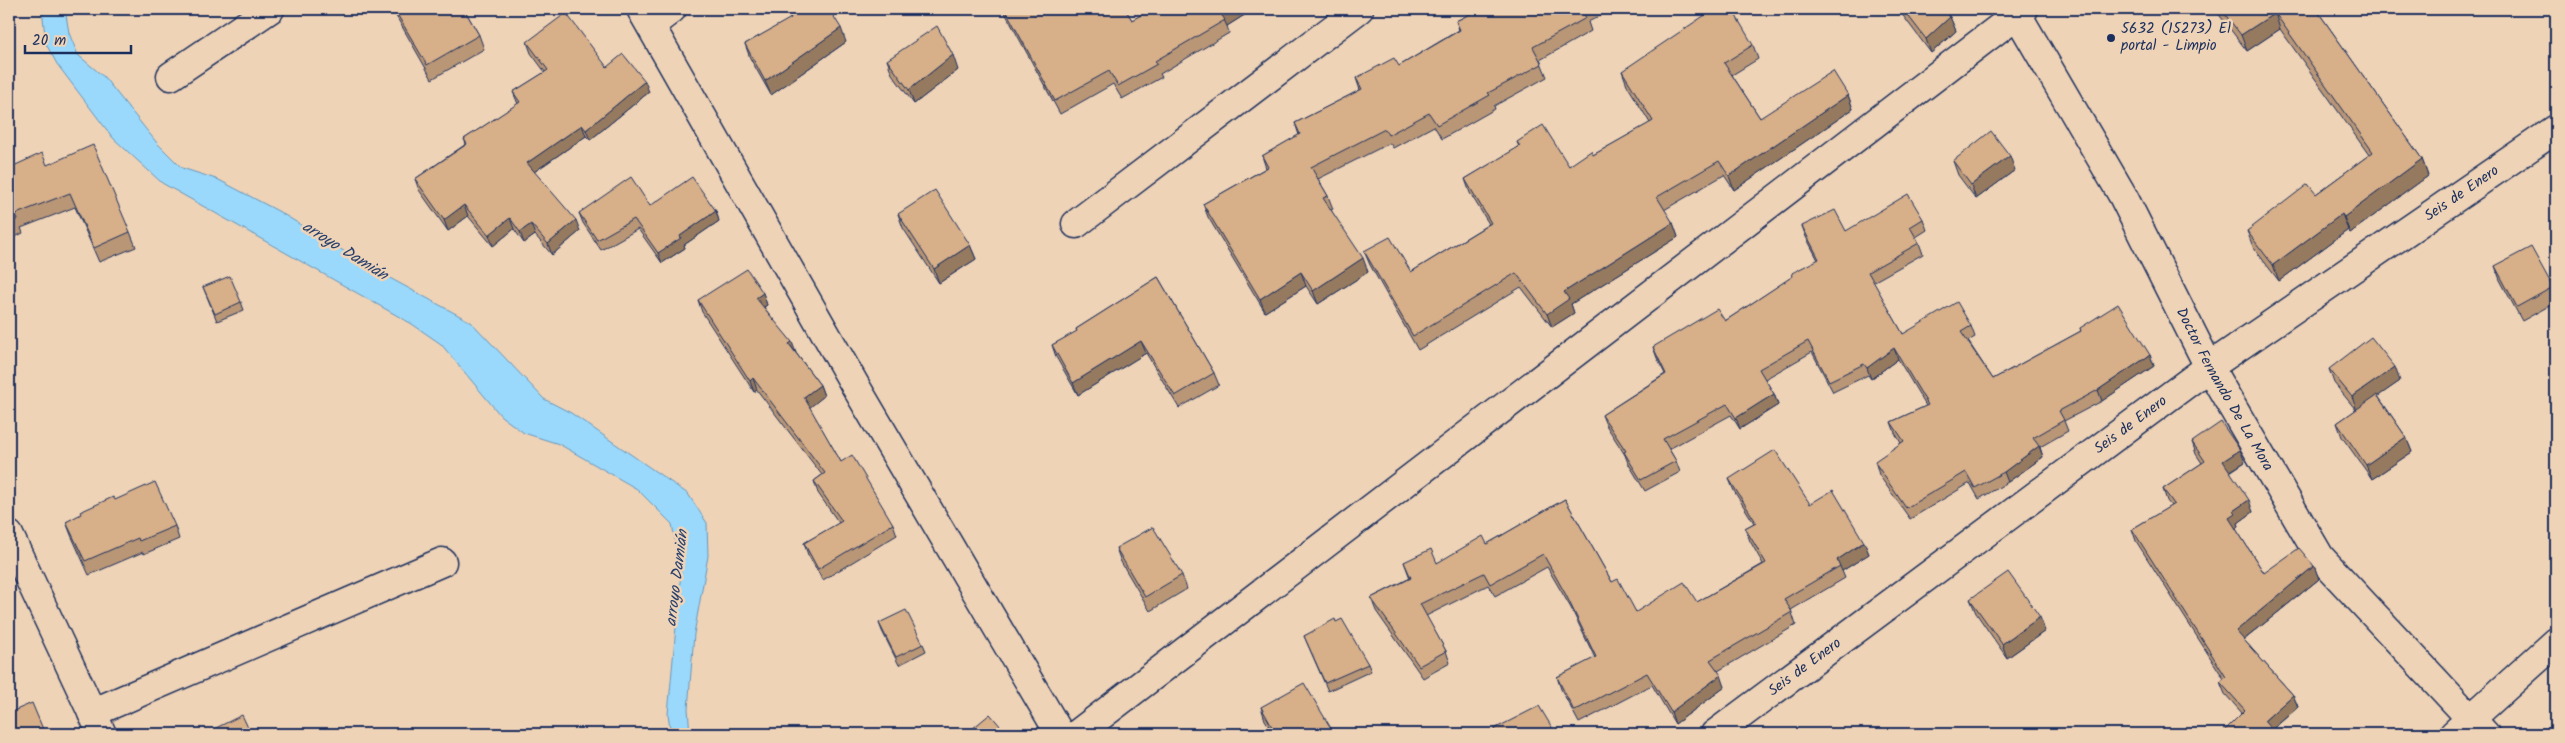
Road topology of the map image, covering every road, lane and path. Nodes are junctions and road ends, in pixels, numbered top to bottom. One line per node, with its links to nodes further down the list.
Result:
1 (270, 9): 6 (street)
2 (672, 9): 5 (street)
3 (1359, 9): 8 (street)
4 (2018, 10): 9 (street, Doctor Fernando De La Mora); 16 (street)
5 (646, 17): 15 (street)
6 (170, 76)
7 (2556, 129): 9 (street, Seis de Enero)
8 (1076, 224)
9 (2209, 367): 14 (street, Doctor Fernando De La Mora); 17 (street, Seis de Enero)
10 (9, 535): 13 (street)
11 (442, 562): 13 (street)
12 (2556, 642): 14 (street)
13 (97, 724)
14 (2470, 729)
15 (1060, 734)
16 (1077, 734)
17 (1715, 734)

